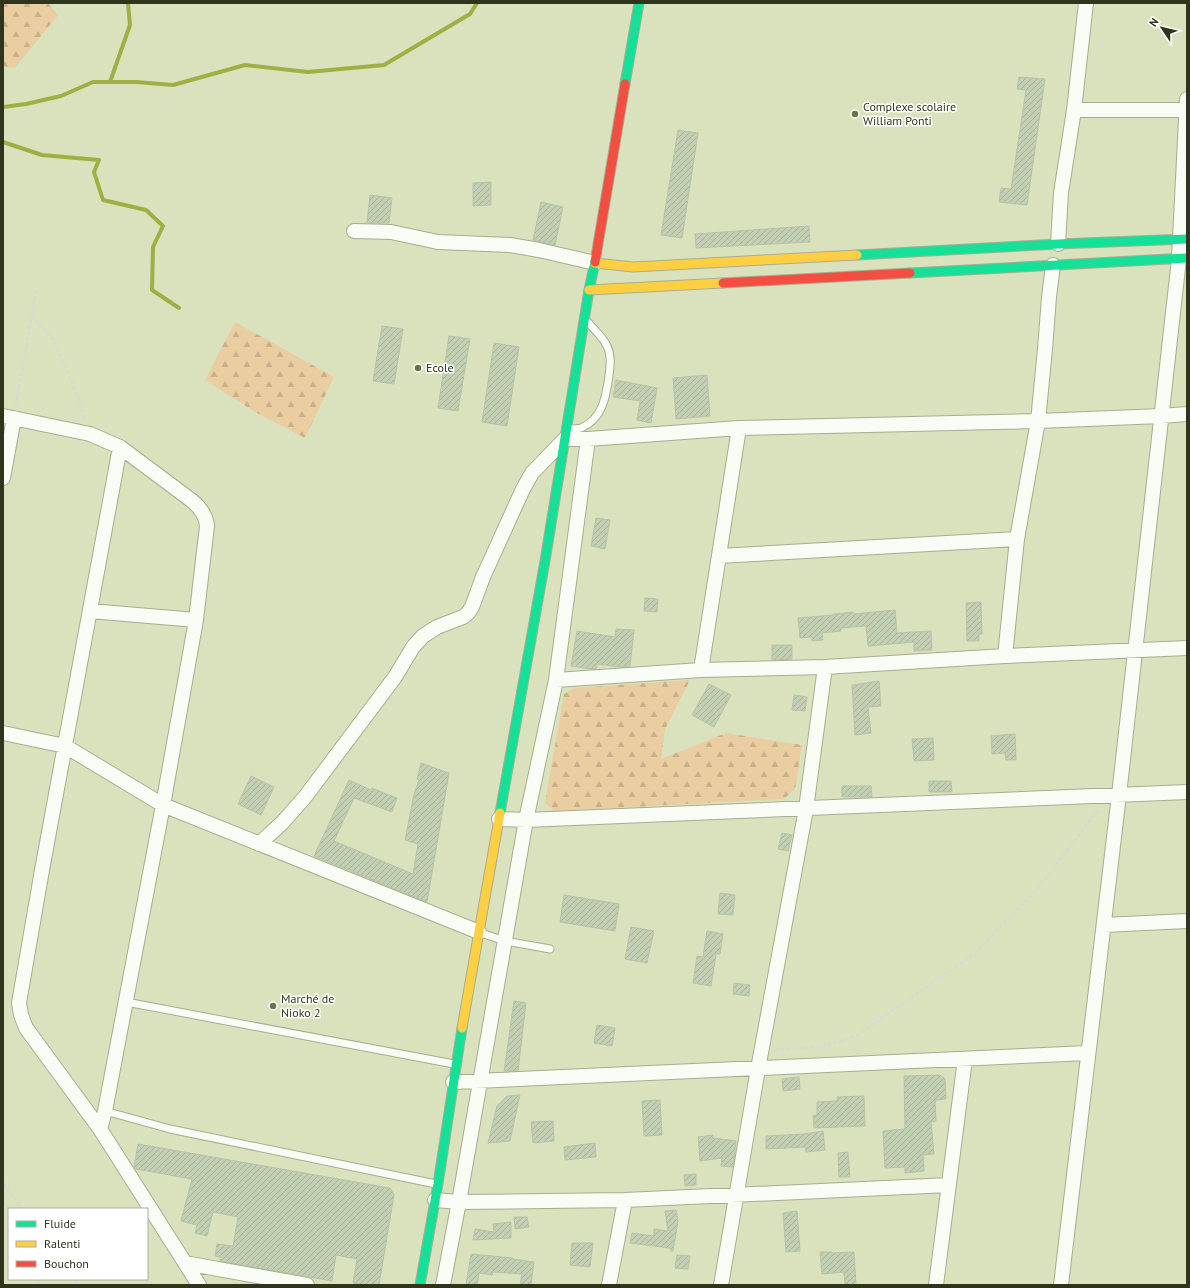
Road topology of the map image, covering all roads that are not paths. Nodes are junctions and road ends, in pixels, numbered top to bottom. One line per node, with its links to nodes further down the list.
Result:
1 (639, 3): 9 (main road)
2 (1086, 3): 4 (street)
3 (1186, 104): 4 (street); 6 (street)
4 (1074, 110): 7 (street)
5 (354, 232): 9 (street)
6 (1183, 239): 7 (main road); 8 (street)
7 (1058, 244): 9 (main road)
8 (1183, 258): 10 (main road); 14 (street)
9 (595, 263): 11 (main road)
10 (1053, 265): 11 (main road); 16 (street)
11 (589, 290): 12 (main road)
12 (584, 319): 18 (main road); 18 (lane)
13 (1187, 414): 14 (street)
14 (1161, 416): 16 (street); 27 (street)
15 (8, 417): 20 (street); 21 (street)
16 (1038, 421): 17 (street); 22 (street)
17 (739, 428): 19 (street); 23 (street)
18 (566, 434): 19 (street); 38 (main road); 40 (street)
19 (588, 439): 31 (street)
20 (120, 447): 24 (street); 25 (street)
21 (3, 478)
22 (1017, 538): 23 (street); 28 (street)
23 (719, 556): 30 (street)
24 (90, 611): 25 (street); 33 (street)
25 (196, 620): 36 (street)
26 (1187, 648): 27 (street)
27 (1135, 651): 28 (street); 35 (street)
28 (1005, 656): 29 (street)
29 (825, 667): 30 (street); 37 (street)
30 (701, 670): 31 (street)
31 (556, 680): 39 (street)
32 (3, 733): 33 (street)
33 (65, 746): 36 (street); 54 (street)
34 (1187, 792): 35 (street)
35 (1119, 795): 37 (street); 42 (street)
36 (163, 805): 40 (street); 46 (street)
37 (806, 809): 39 (street); 50 (street)
38 (499, 819): 39 (street); 43 (main road)
39 (526, 820): 44 (street)
40 (259, 844): 43 (street)
41 (1187, 921): 42 (street)
42 (1104, 925): 47 (street)
43 (479, 932): 44 (lane); 49 (main road)
44 (505, 941): 45 (lane); 52 (street)
45 (550, 949)
46 (126, 1002): 49 (lane); 53 (street)
47 (1088, 1053): 48 (street); 70 (street)
48 (965, 1059): 50 (street); 56 (street)
49 (456, 1064): 51 (main road)
50 (758, 1069): 52 (street); 57 (street)
51 (453, 1082): 52 (street); 55 (main road)
52 (480, 1082): 60 (street)
53 (105, 1111): 54 (street); 55 (lane)
54 (100, 1129): 61 (street)
55 (438, 1184): 58 (main road)
56 (949, 1185): 57 (street); 69 (street)
57 (737, 1195): 59 (street); 68 (street)
58 (435, 1200): 60 (street); 65 (main road)
59 (625, 1200): 60 (street); 67 (street)
60 (459, 1202): 66 (street)
61 (185, 1262): 62 (street); 63 (street)
62 (286, 1283): 64 (street)
63 (199, 1285)
64 (307, 1285)
65 (420, 1285)
66 (443, 1285)
67 (609, 1285)
68 (722, 1285)
69 (936, 1285)
70 (1061, 1285)

